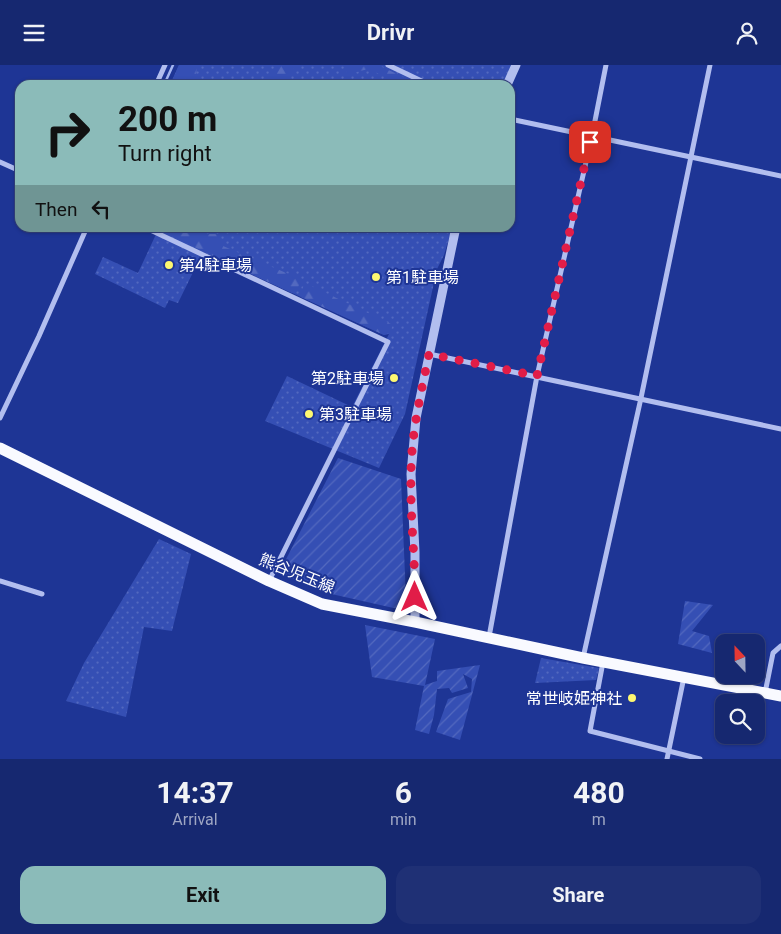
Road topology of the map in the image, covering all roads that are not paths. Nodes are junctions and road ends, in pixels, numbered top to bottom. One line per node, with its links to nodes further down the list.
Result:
1 (165, 65): 8 (street)
2 (388, 65): 7 (street)
3 (403, 65): 7 (street)
4 (516, 65): 10 (street)
5 (606, 65): 12 (street)
6 (710, 65): 13 (street)
7 (401, 71): 9 (street)
8 (158, 80)
9 (420, 80)
10 (509, 80)
11 (515, 120): 12 (street)
12 (592, 136): 13 (street); 21 (street)
13 (691, 156): 16 (street); 22 (street)
14 (0, 162): 15 (street)
15 (15, 169)
16 (781, 176)
17 (85, 232): 23 (street)
18 (155, 232): 27 (street)
19 (455, 232): 20 (street)
20 (429, 354): 21 (street); 29 (street)
21 (537, 376): 22 (street); 30 (street)
22 (641, 398): 24 (street); 32 (street)
23 (0, 418)
24 (781, 429)
25 (0, 448): 27 (main road, 熊谷児玉線)
26 (0, 581): 28 (street)
27 (269, 581): 29 (main road, 熊谷児玉線)
28 (42, 594)
29 (415, 622): 30 (main road, 熊谷児玉線)
30 (489, 638): 32 (main road, 熊谷児玉線)
31 (781, 646): 35 (street)
32 (583, 658): 33 (main road, 熊谷児玉線)
33 (603, 662): 34 (main road, 熊谷児玉線); 37 (street)
34 (684, 677): 35 (main road, 熊谷児玉線); 37 (street)
35 (764, 693): 36 (main road, 熊谷児玉線)
36 (781, 696)
37 (669, 751): 38 (street); 39 (street)
38 (667, 759)
39 (700, 759)

